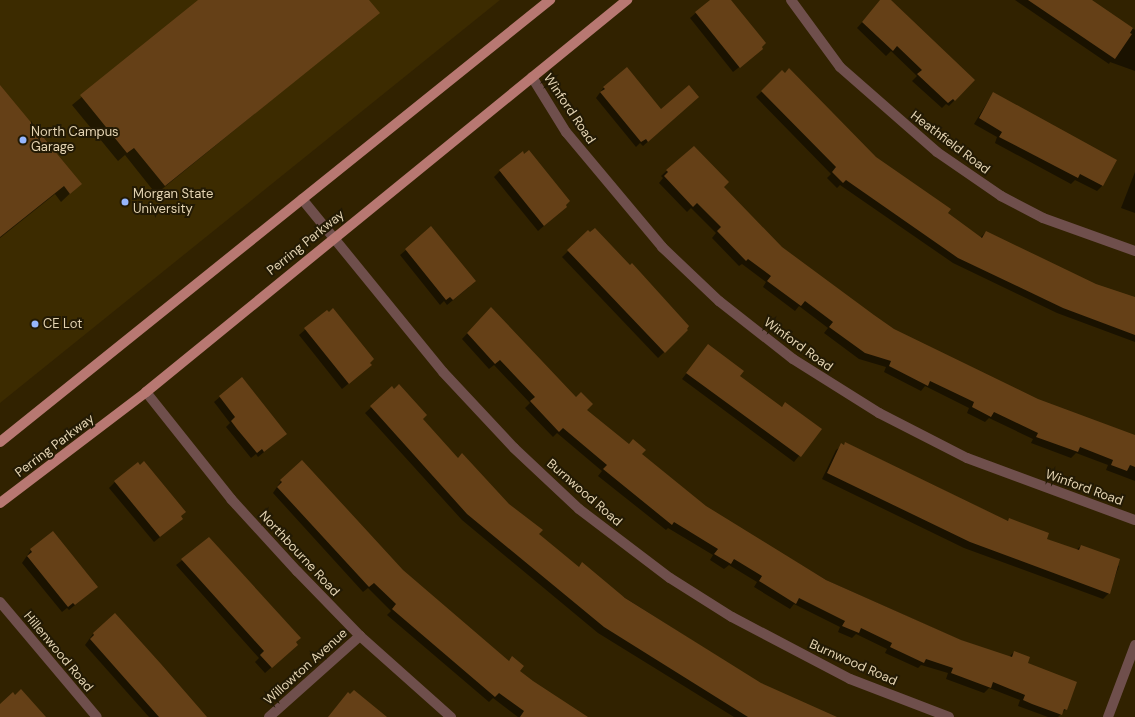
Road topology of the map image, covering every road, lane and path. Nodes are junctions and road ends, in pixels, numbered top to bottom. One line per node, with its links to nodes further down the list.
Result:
1 (550, 0): 5 (main road)
2 (627, 0): 4 (main road, Perring Parkway)
3 (791, 0): 7 (street, Heathfield Road)
4 (532, 77): 6 (main road, Perring Parkway); 11 (street, Winford Road)
5 (302, 199): 6 (street, Burnwood Road); 9 (main road)
6 (334, 237): 8 (main road, Perring Parkway); 18 (street, Burnwood Road)
7 (1135, 251)
8 (146, 392): 10 (main road, Perring Parkway); 13 (street, Northbourne Road)
9 (0, 442)
10 (0, 503)
11 (1135, 520)
12 (0, 602): 15 (street, Hillenwood Road)
13 (360, 636): 16 (street, Willowton Avenue); 17 (street, Northbourne Road)
14 (1135, 645): 19 (street)
15 (98, 717)
16 (268, 717)
17 (451, 717)
18 (949, 717)
19 (1108, 717)

